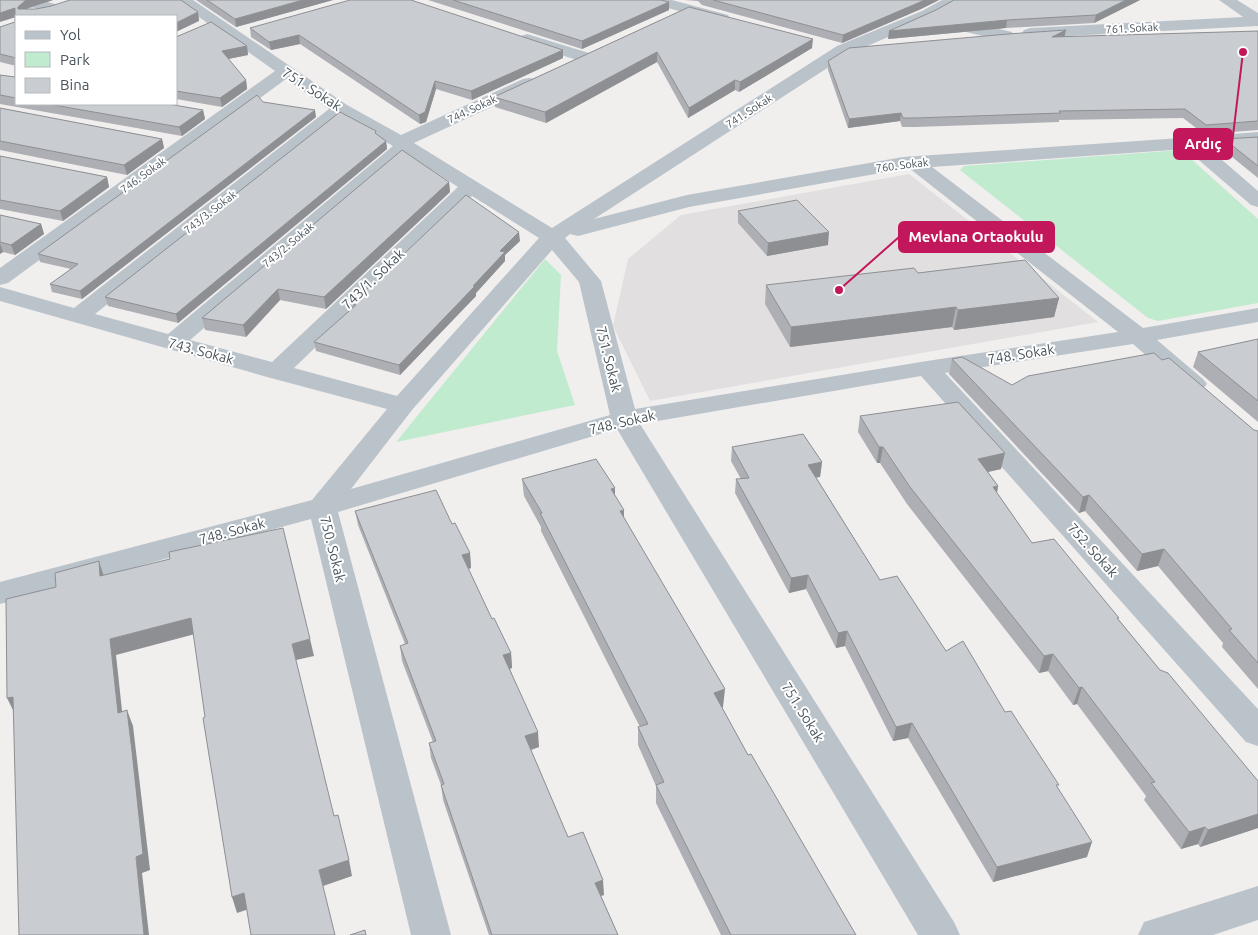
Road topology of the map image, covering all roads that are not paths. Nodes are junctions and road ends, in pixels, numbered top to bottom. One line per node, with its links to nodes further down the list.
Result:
1 (20, 0): 8 (street)
2 (183, 0): 18 (street, 751. Sokak)
3 (655, 0): 9 (street)
4 (707, 0): 9 (street)
5 (953, 0): 10 (street, 741. Sokak)
6 (1227, 0): 12 (street)
7 (68, 2): 8 (street)
8 (50, 7): 11 (street)
9 (688, 9): 13 (street); 14 (street)
10 (933, 10): 17 (street, 761. Sokak); 23 (street, 741. Sokak)
11 (32, 15)
12 (1258, 20): 17 (street, 761. Sokak)
13 (662, 21)
14 (734, 21)
15 (253, 29): 18 (street)
16 (509, 33): 24 (street)
17 (1006, 34): 19 (street, 761. Sokak)
18 (234, 35): 26 (street, 751. Sokak)
19 (958, 39)
20 (825, 45): 23 (street)
21 (891, 45): 23 (street)
22 (601, 49): 24 (street)
23 (844, 50): 43 (street, 741. Sokak)
24 (583, 57): 25 (street)
25 (566, 66)
26 (286, 72): 28 (street, 751. Sokak); 30 (street, 746. Sokak)
27 (540, 78): 35 (street, 744. Sokak)
28 (341, 109): 35 (street, 751. Sokak); 47 (street, 743/3. Sokak)
29 (198, 110): 30 (street)
30 (226, 115): 34 (street, 746. Sokak)
31 (1258, 138): 33 (street, 760. Sokak)
32 (166, 140): 34 (street)
33 (1188, 141): 36 (street, 760. Sokak); 40 (street)
34 (186, 144): 38 (street, 746. Sokak)
35 (403, 144): 39 (street, 751. Sokak); 49 (street, 743/2. Sokak)
36 (913, 162): 43 (street, 760. Sokak); 48 (street)
37 (103, 178): 38 (street)
38 (131, 184): 42 (street, 746. Sokak)
39 (471, 186): 43 (street, 751. Sokak); 51 (street, 743/1. Sokak)
40 (1258, 200)
41 (38, 224): 42 (street)
42 (67, 230): 44 (street, 746. Sokak)
43 (552, 237): 53 (street, 750. Sokak); 54 (street, 751. Sokak)
44 (0, 278)
45 (0, 294): 47 (street, 743. Sokak)
46 (1258, 315): 48 (street, 748. Sokak)
47 (78, 316): 49 (street, 743. Sokak)
48 (1138, 336): 50 (street, 748. Sokak); 52 (street)
49 (172, 344): 51 (street, 743. Sokak)
50 (927, 368): 54 (street, 748. Sokak); 57 (street, 752. Sokak)
51 (276, 372): 53 (street, 743. Sokak)
52 (1213, 400)
53 (403, 405): 55 (street, 750. Sokak)
54 (624, 419): 55 (street, 748. Sokak); 60 (street, 751. Sokak)
55 (322, 507): 56 (street, 748. Sokak); 59 (street, 750. Sokak)
56 (0, 593)
57 (1258, 732)
58 (1258, 903): 61 (street)
59 (431, 935)
60 (940, 935)
61 (1158, 935)

